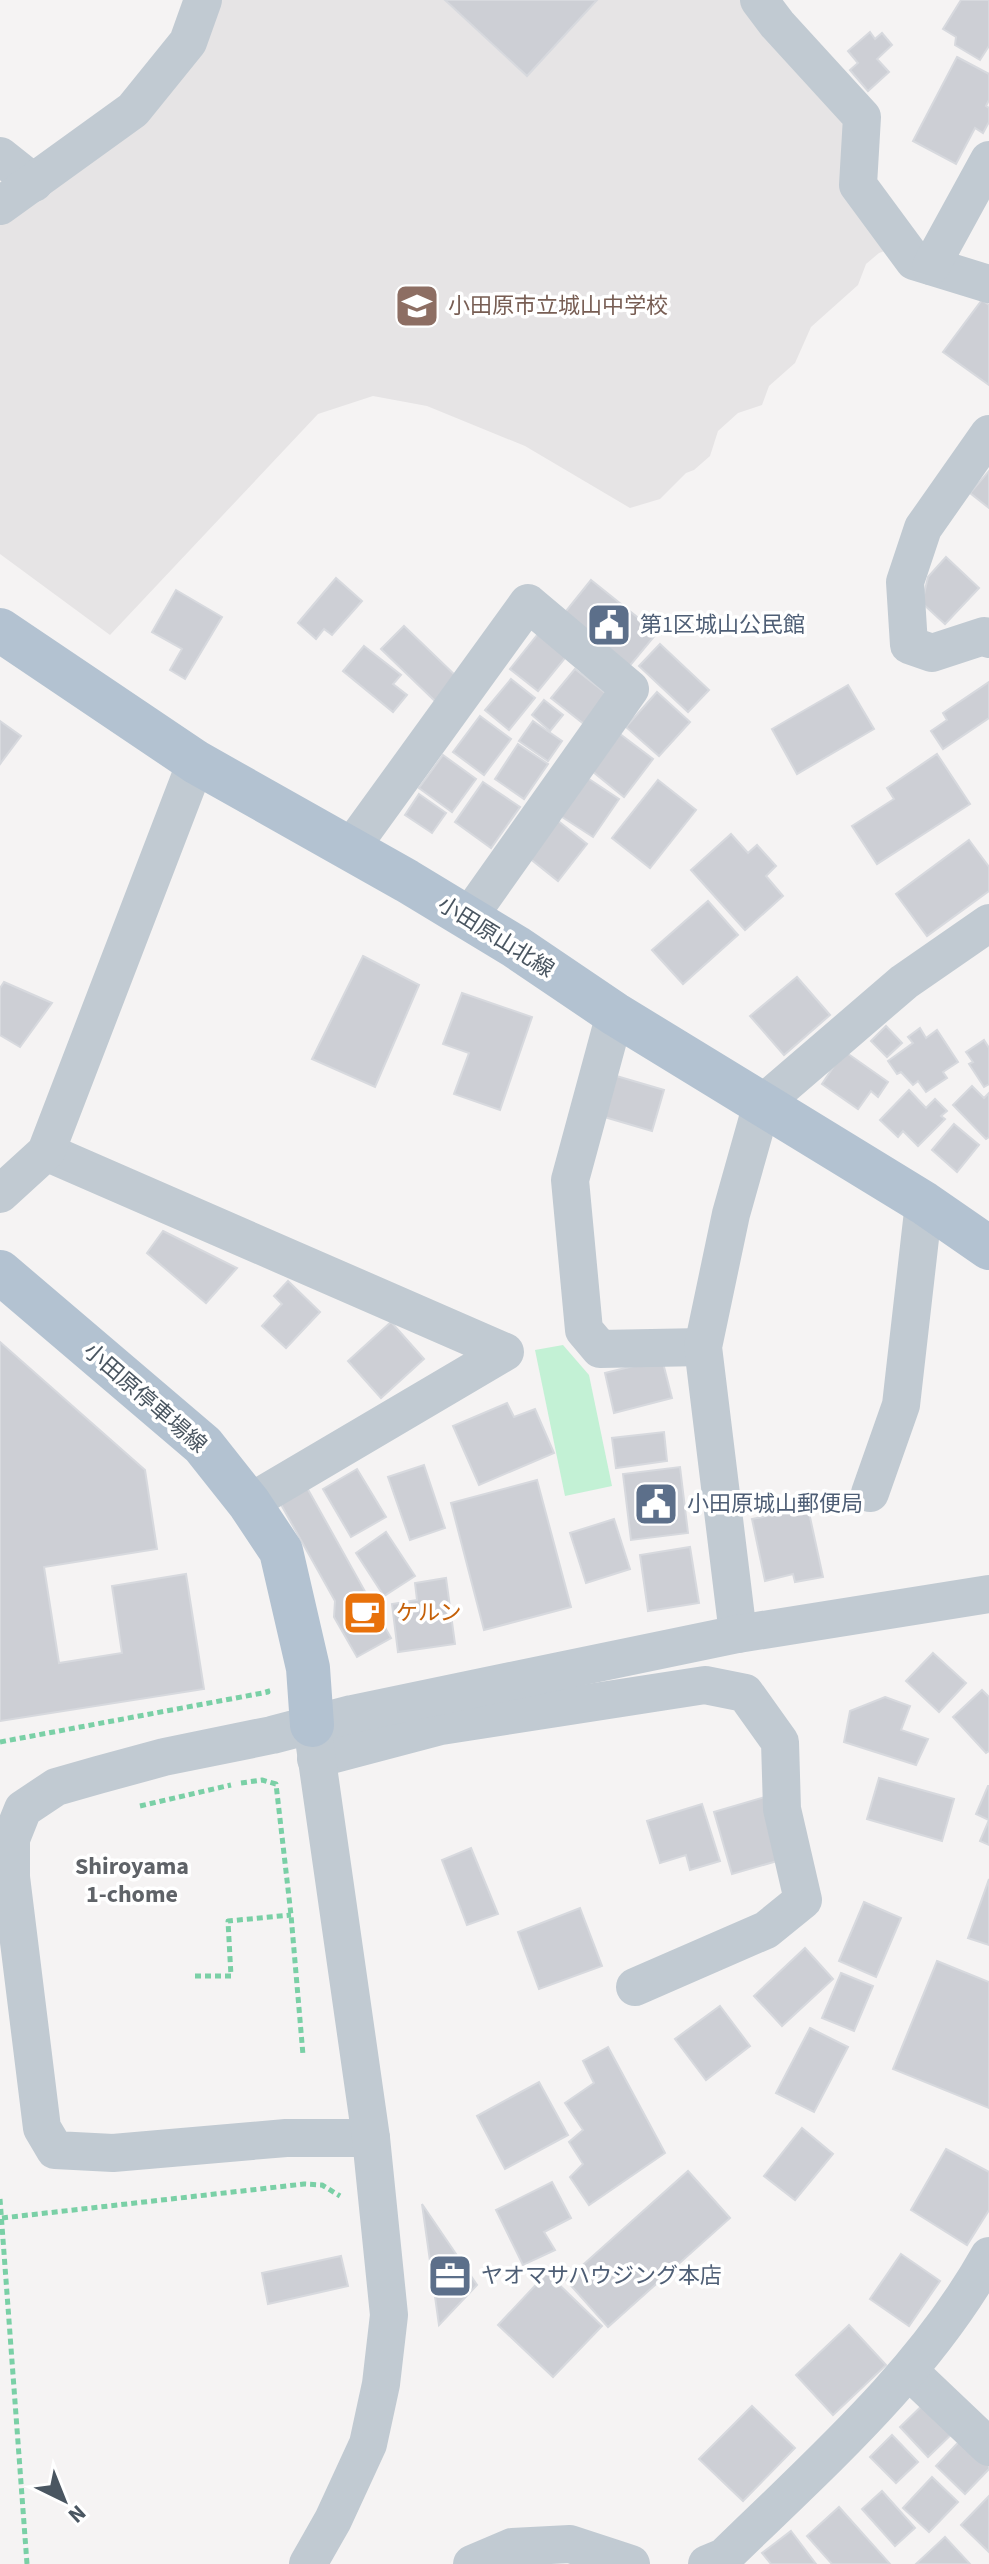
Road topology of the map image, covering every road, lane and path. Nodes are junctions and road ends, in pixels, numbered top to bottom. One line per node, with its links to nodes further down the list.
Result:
1 (203, 0): 5 (street)
2 (759, 0): 7 (street)
3 (0, 156): 5 (street)
4 (989, 160): 7 (street)
5 (34, 183): 6 (street)
6 (0, 206)
7 (931, 266): 8 (street)
8 (989, 284)
9 (989, 434): 11 (street)
10 (0, 630): 12 (main road, 小田原山北線)
11 (989, 639)
12 (196, 762): 13 (main road, 小田原山北線); 18 (street)
13 (350, 849): 14 (main road, 小田原山北線); 14 (street)
14 (468, 918): 16 (main road, 小田原山北線)
15 (989, 923): 17 (street)
16 (615, 1014): 17 (main road, 小田原山北線); 23 (street)
17 (762, 1104): 20 (main road, 小田原山北線); 23 (street)
18 (46, 1152): 19 (street); 25 (street)
19 (0, 1194)
20 (924, 1203): 21 (main road, 小田原山北線); 24 (street)
21 (989, 1248)
22 (0, 1272): 25 (main road, 小田原停車場線)
23 (703, 1347): 27 (street)
24 (870, 1493)
25 (249, 1503): 30 (main road, 小田原停車場線)
26 (989, 1594): 27 (street)
27 (738, 1634): 30 (street)
28 (267, 1684): 29 (path)
29 (0, 1742)
30 (314, 1742): 34 (street); 36 (street); 36 (street)
31 (131, 1808): 32 (path)
32 (291, 1915): 33 (path); 35 (path)
33 (195, 1976)
34 (635, 1987)
35 (303, 2055)
36 (371, 2138): 44 (street)
37 (339, 2195): 39 (path)
38 (0, 2199): 39 (path)
39 (2, 2218): 43 (path)
40 (989, 2256): 41 (street)
41 (909, 2371): 42 (street); 47 (street)
42 (989, 2447)
43 (27, 2564)
44 (308, 2564)
45 (472, 2564): 46 (street)
46 (631, 2564)
47 (707, 2564)

